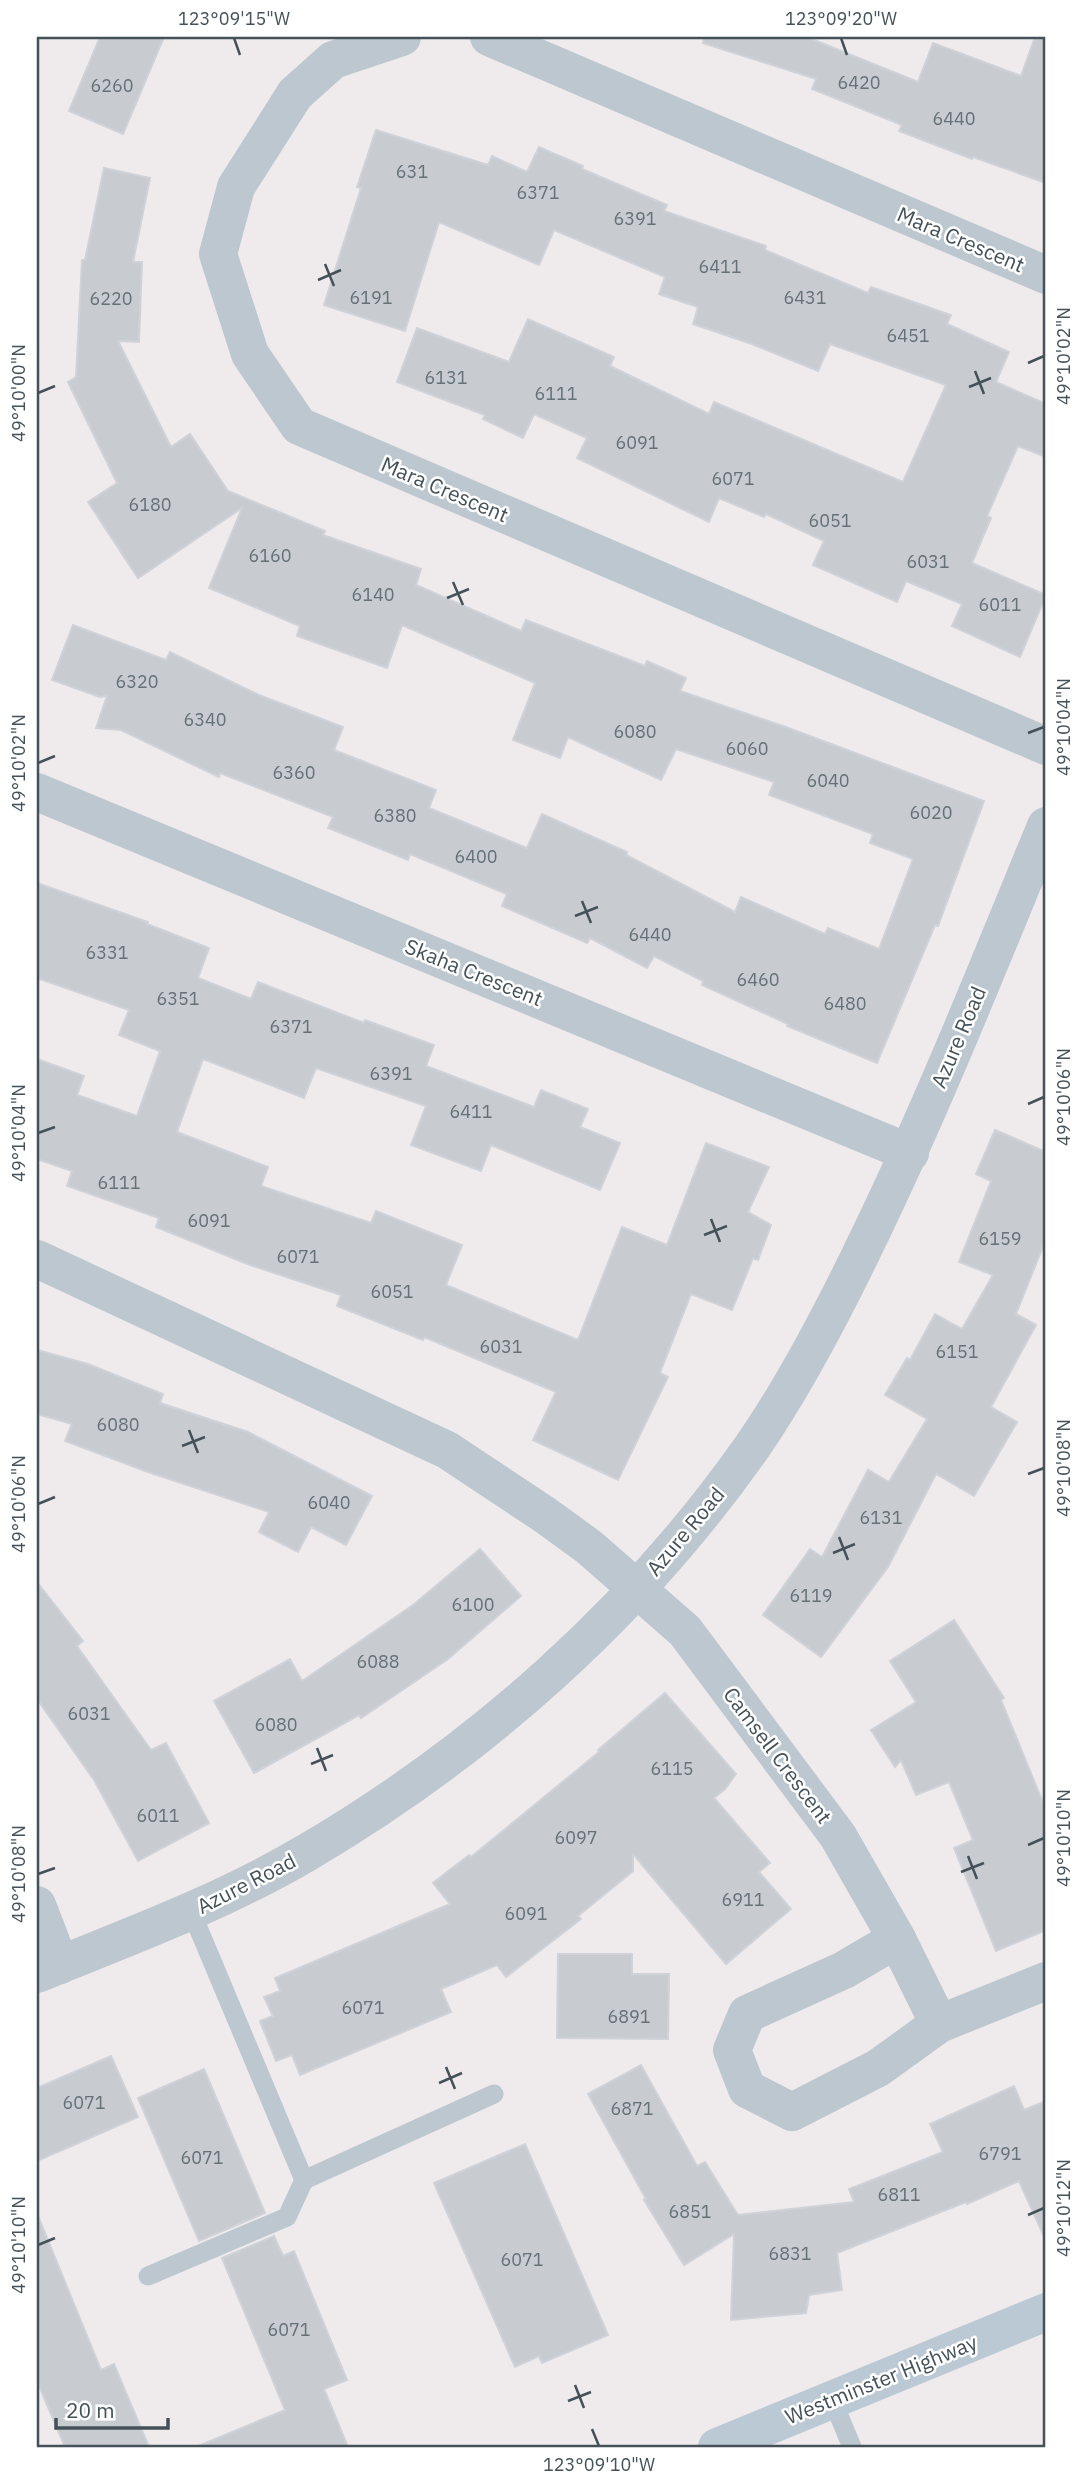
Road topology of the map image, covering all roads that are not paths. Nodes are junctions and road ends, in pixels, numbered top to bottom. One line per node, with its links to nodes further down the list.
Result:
1 (402, 37): 4 (street, Mara Crescent)
2 (489, 37): 3 (street, Mara Crescent)
3 (1046, 275)
4 (1046, 746)
5 (37, 792): 7 (street, Skaha Crescent)
6 (1046, 826): 7 (street, Azure Road)
7 (910, 1153): 9 (street, Azure Road)
8 (37, 1259): 9 (street)
9 (636, 1588): 11 (street, Azure Road); 12 (street, Camsell Crescent)
10 (37, 1905): 13 (street)
11 (191, 1911): 13 (street, Azure Road); 17 (lane)
12 (897, 1938): 15 (street, Camsell Crescent); 15 (street)
13 (49, 1970)
14 (1046, 1981): 15 (street)
15 (939, 2024)
16 (494, 2094): 17 (lane)
17 (304, 2180): 18 (lane)
18 (148, 2276)
19 (1046, 2312): 20 (main road, Westminster Highway)
20 (832, 2399): 21 (main road, Westminster Highway); 22 (lane)
21 (717, 2447)
22 (852, 2447)

